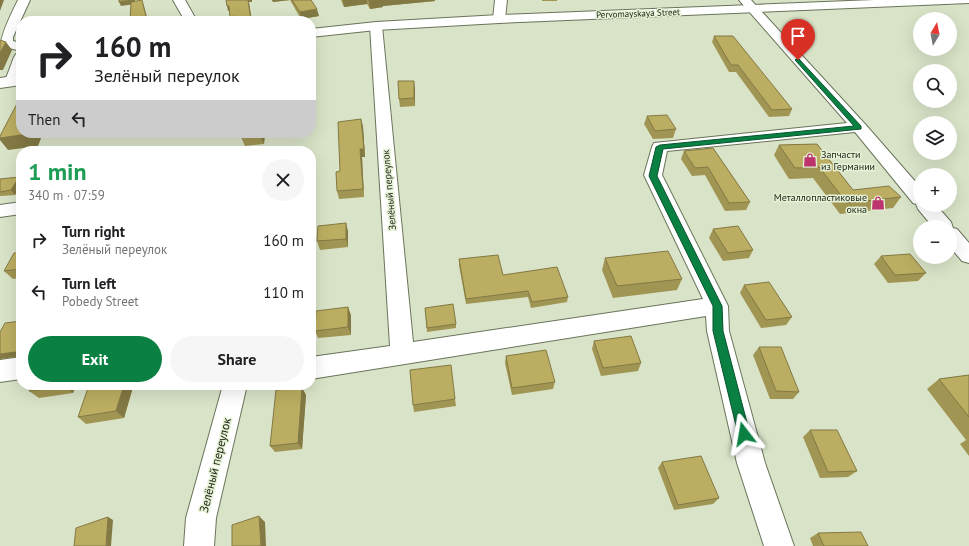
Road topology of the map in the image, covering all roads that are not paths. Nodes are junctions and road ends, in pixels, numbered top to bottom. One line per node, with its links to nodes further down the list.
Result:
1 (24, 0): 6 (street)
2 (179, 0): 7 (street)
3 (501, 0): 9 (street)
4 (965, 0): 5 (main road, Pervomayskaya Street)
5 (749, 4): 9 (main road, Pervomayskaya Street); 15 (street)
6 (17, 16)
7 (188, 16)
8 (16, 17): 12 (street)
9 (499, 18): 10 (main road, Pervomayskaya Street)
10 (376, 26): 11 (main road, Pervomayskaya Street); 24 (street, Зелёный переулок)
11 (316, 32)
12 (16, 46)
13 (16, 69): 14 (street)
14 (11, 81)
15 (859, 127): 16 (street); 23 (street)
16 (913, 191)
17 (16, 208): 18 (street)
18 (0, 210)
19 (931, 212): 20 (street)
20 (938, 220)
21 (957, 242): 22 (street)
22 (969, 256)
23 (717, 306): 24 (street); 30 (street)
24 (402, 353): 25 (street)
25 (316, 367)
26 (16, 369): 27 (street)
27 (0, 371)
28 (234, 390): 29 (street, Зелёный переулок)
29 (199, 546)
30 (779, 546)

